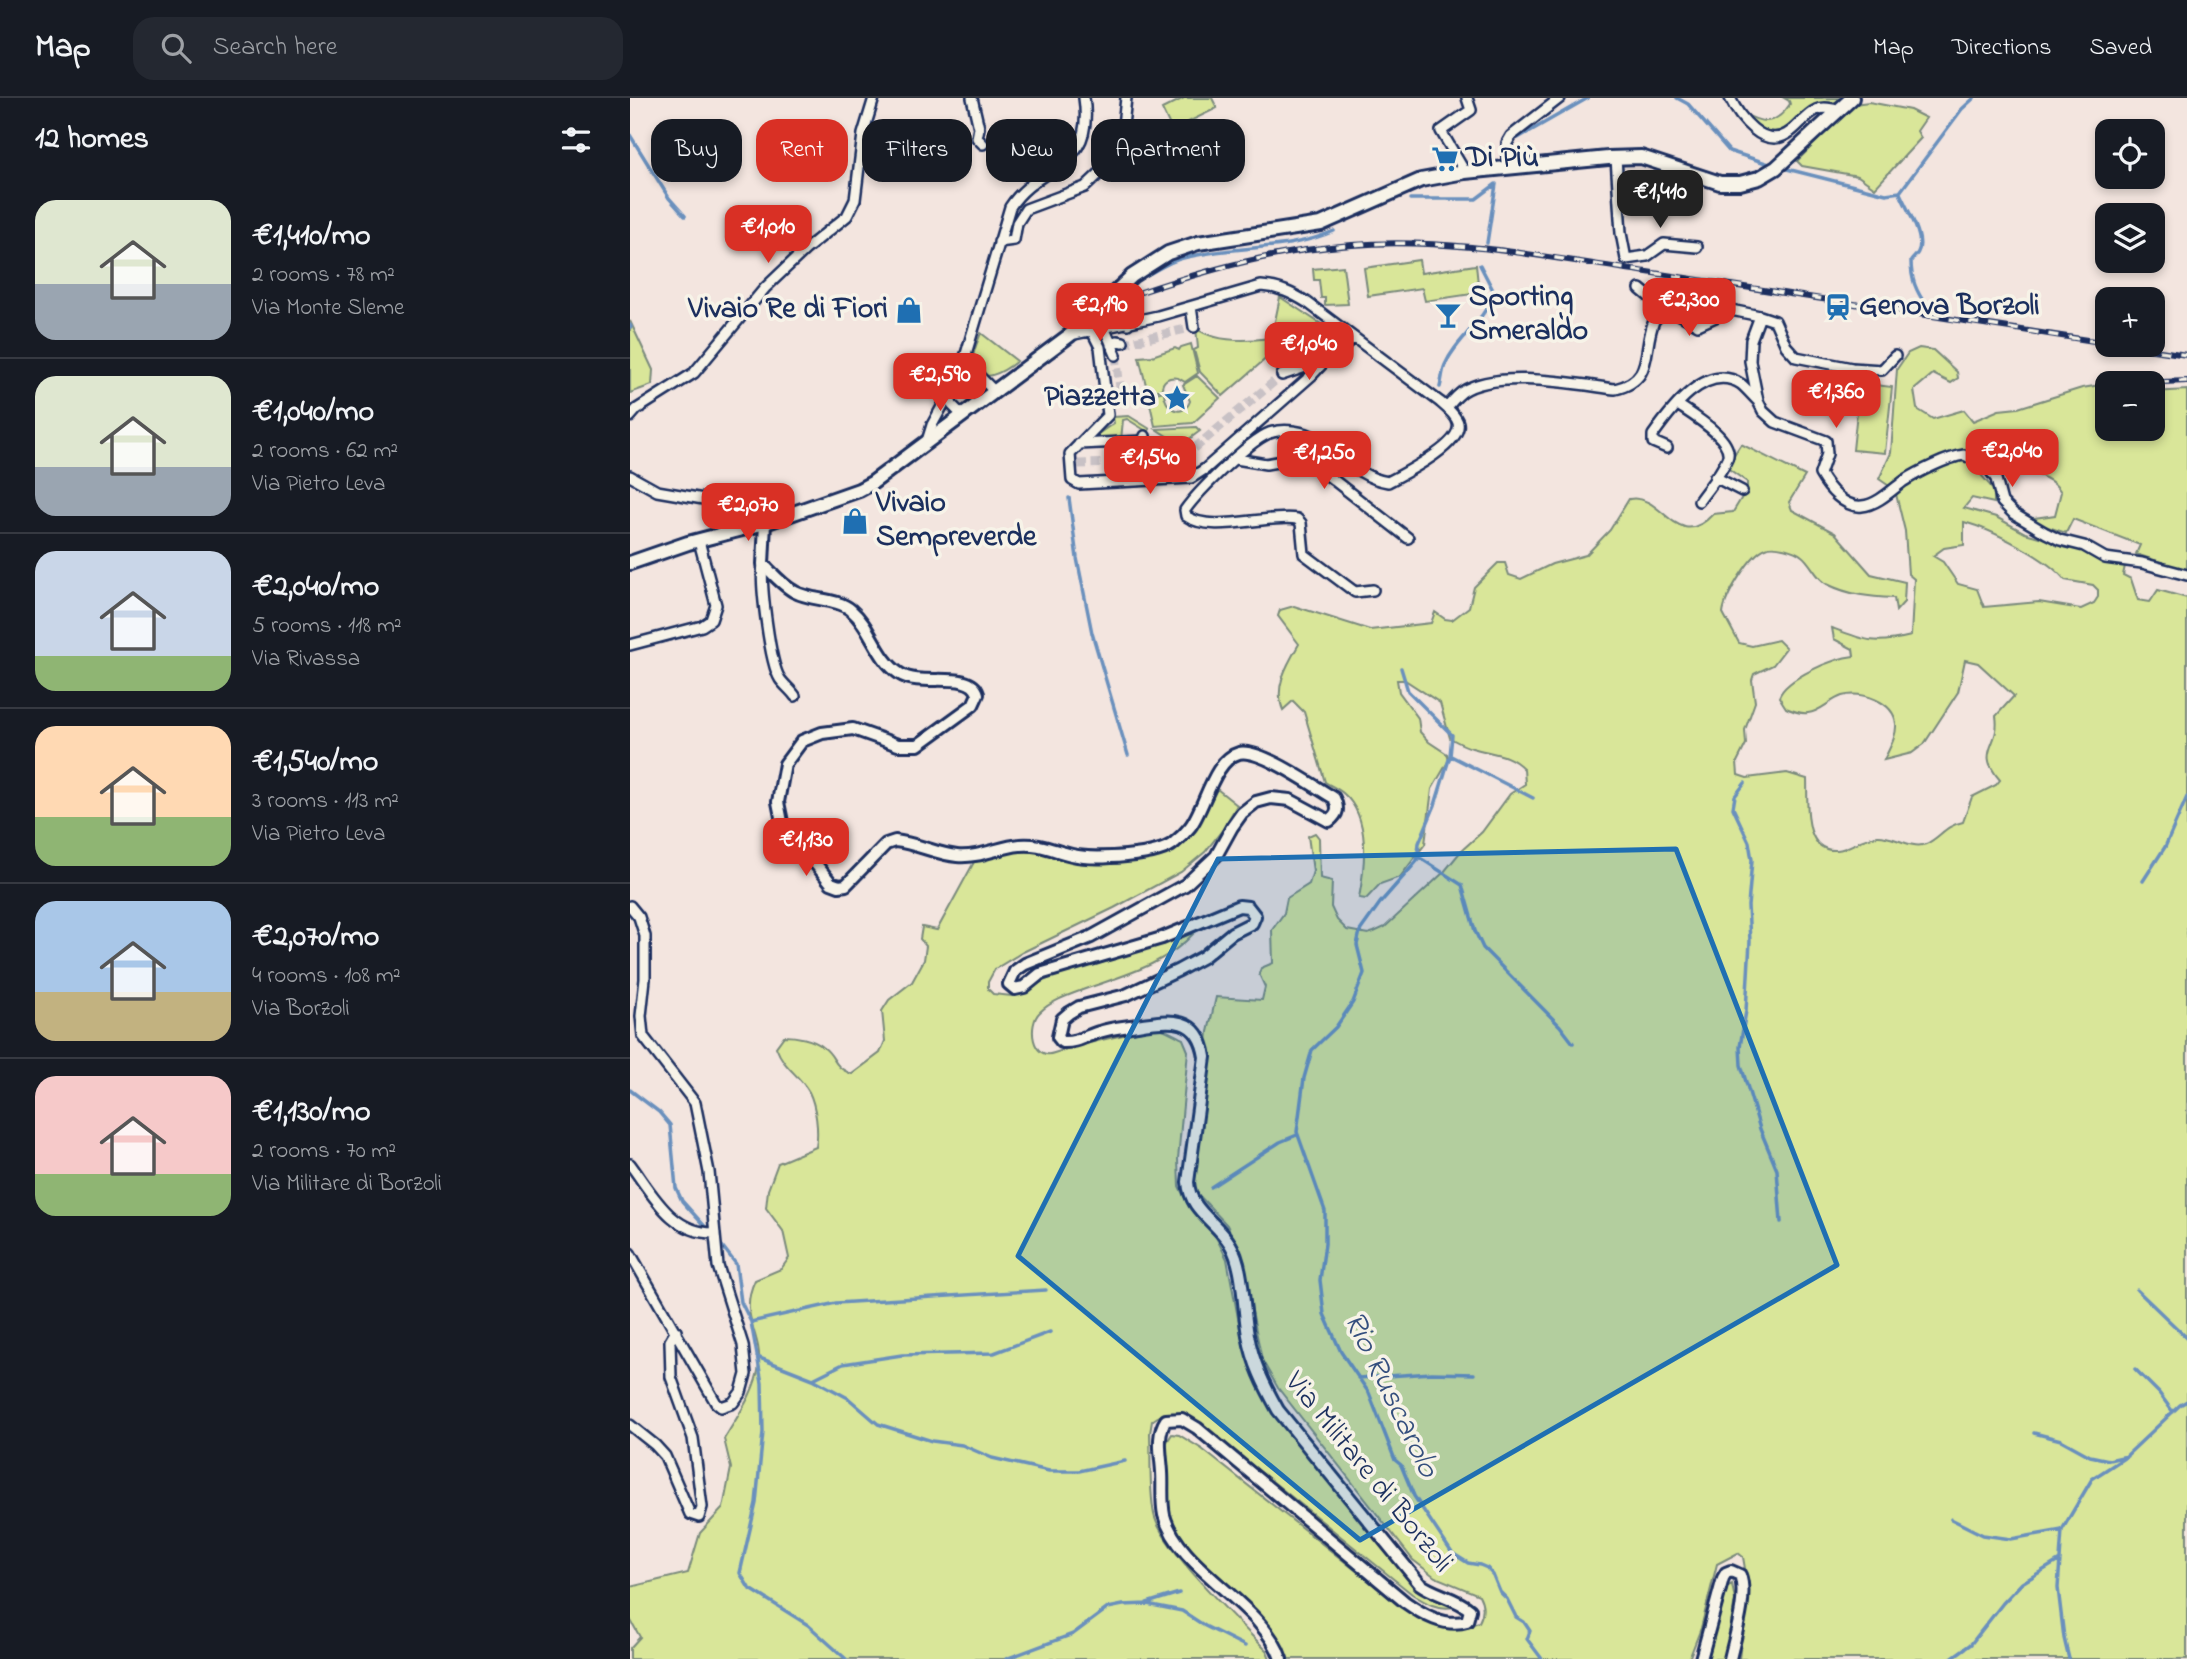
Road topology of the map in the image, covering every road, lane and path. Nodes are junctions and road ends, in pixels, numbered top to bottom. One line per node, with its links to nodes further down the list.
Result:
1 (874, 98): 41 (street)
2 (972, 98): 10 (street)
3 (1084, 98): 14 (street)
4 (1126, 98): 14 (street)
5 (1467, 98): 13 (street)
6 (1560, 98): 12 (street)
7 (1730, 98): 9 (street)
8 (1852, 98): 9 (main road)
9 (1838, 110): 11 (main road)
10 (983, 144)
11 (1616, 158): 12 (main road); 15 (street)
12 (1507, 168): 13 (main road)
13 (1465, 172): 17 (main road)
14 (999, 242): 29 (street)
15 (1697, 247)
16 (1640, 289): 19 (street)
17 (1113, 295): 21 (street); 25 (main road)
18 (1191, 307): 21 (street); 23 (street); 26 (street)
19 (1670, 310): 20 (street); 39 (street)
20 (1760, 316): 31 (street); 37 (street)
21 (1128, 324): 22 (street)
22 (1104, 327): 24 (street); 28 (street)
23 (1194, 327)
24 (1091, 329): 25 (street); 44 (street)
25 (1070, 335): 35 (main road)
26 (1353, 338): 32 (street); 39 (street)
27 (1123, 342): 28 (street)
28 (1111, 345): 30 (street)
29 (965, 354): 34 (street); 36 (street)
30 (1116, 355)
31 (1895, 356)
32 (1325, 360): 33 (street); 44 (street)
33 (1282, 376)
34 (979, 377): 35 (street); 36 (street)
35 (994, 391): 40 (main road)
36 (949, 394): 40 (street); 43 (street)
37 (1758, 401): 38 (street); 57 (street)
38 (1678, 405): 45 (street); 49 (street)
39 (1447, 408): 46 (street)
40 (962, 415): 43 (main road)
41 (630, 416)
42 (1145, 436): 44 (street)
43 (927, 441): 52 (main road)
44 (1077, 446): 47 (street)
45 (1667, 448)
46 (1236, 459): 53 (street); 58 (street)
47 (1078, 464)
48 (630, 476): 52 (street)
49 (1715, 477): 50 (street); 51 (street)
50 (1742, 491)
51 (1699, 501)
52 (762, 524): 54 (main road); 56 (street)
53 (1408, 538)
54 (699, 541): 55 (main road); 59 (street)
55 (630, 563)
56 (762, 564): 60 (street); 67 (street, Via Militare di Borzoli)
57 (2187, 575)
58 (1373, 590)
59 (630, 645)
60 (795, 696)
61 (630, 906): 63 (street)
62 (630, 1164): 63 (street)
63 (715, 1233): 65 (street)
64 (630, 1254): 65 (street)
65 (676, 1331): 66 (street)
66 (630, 1425)
67 (1281, 1659)
68 (1701, 1659): 69 (street)
69 (1730, 1659)

